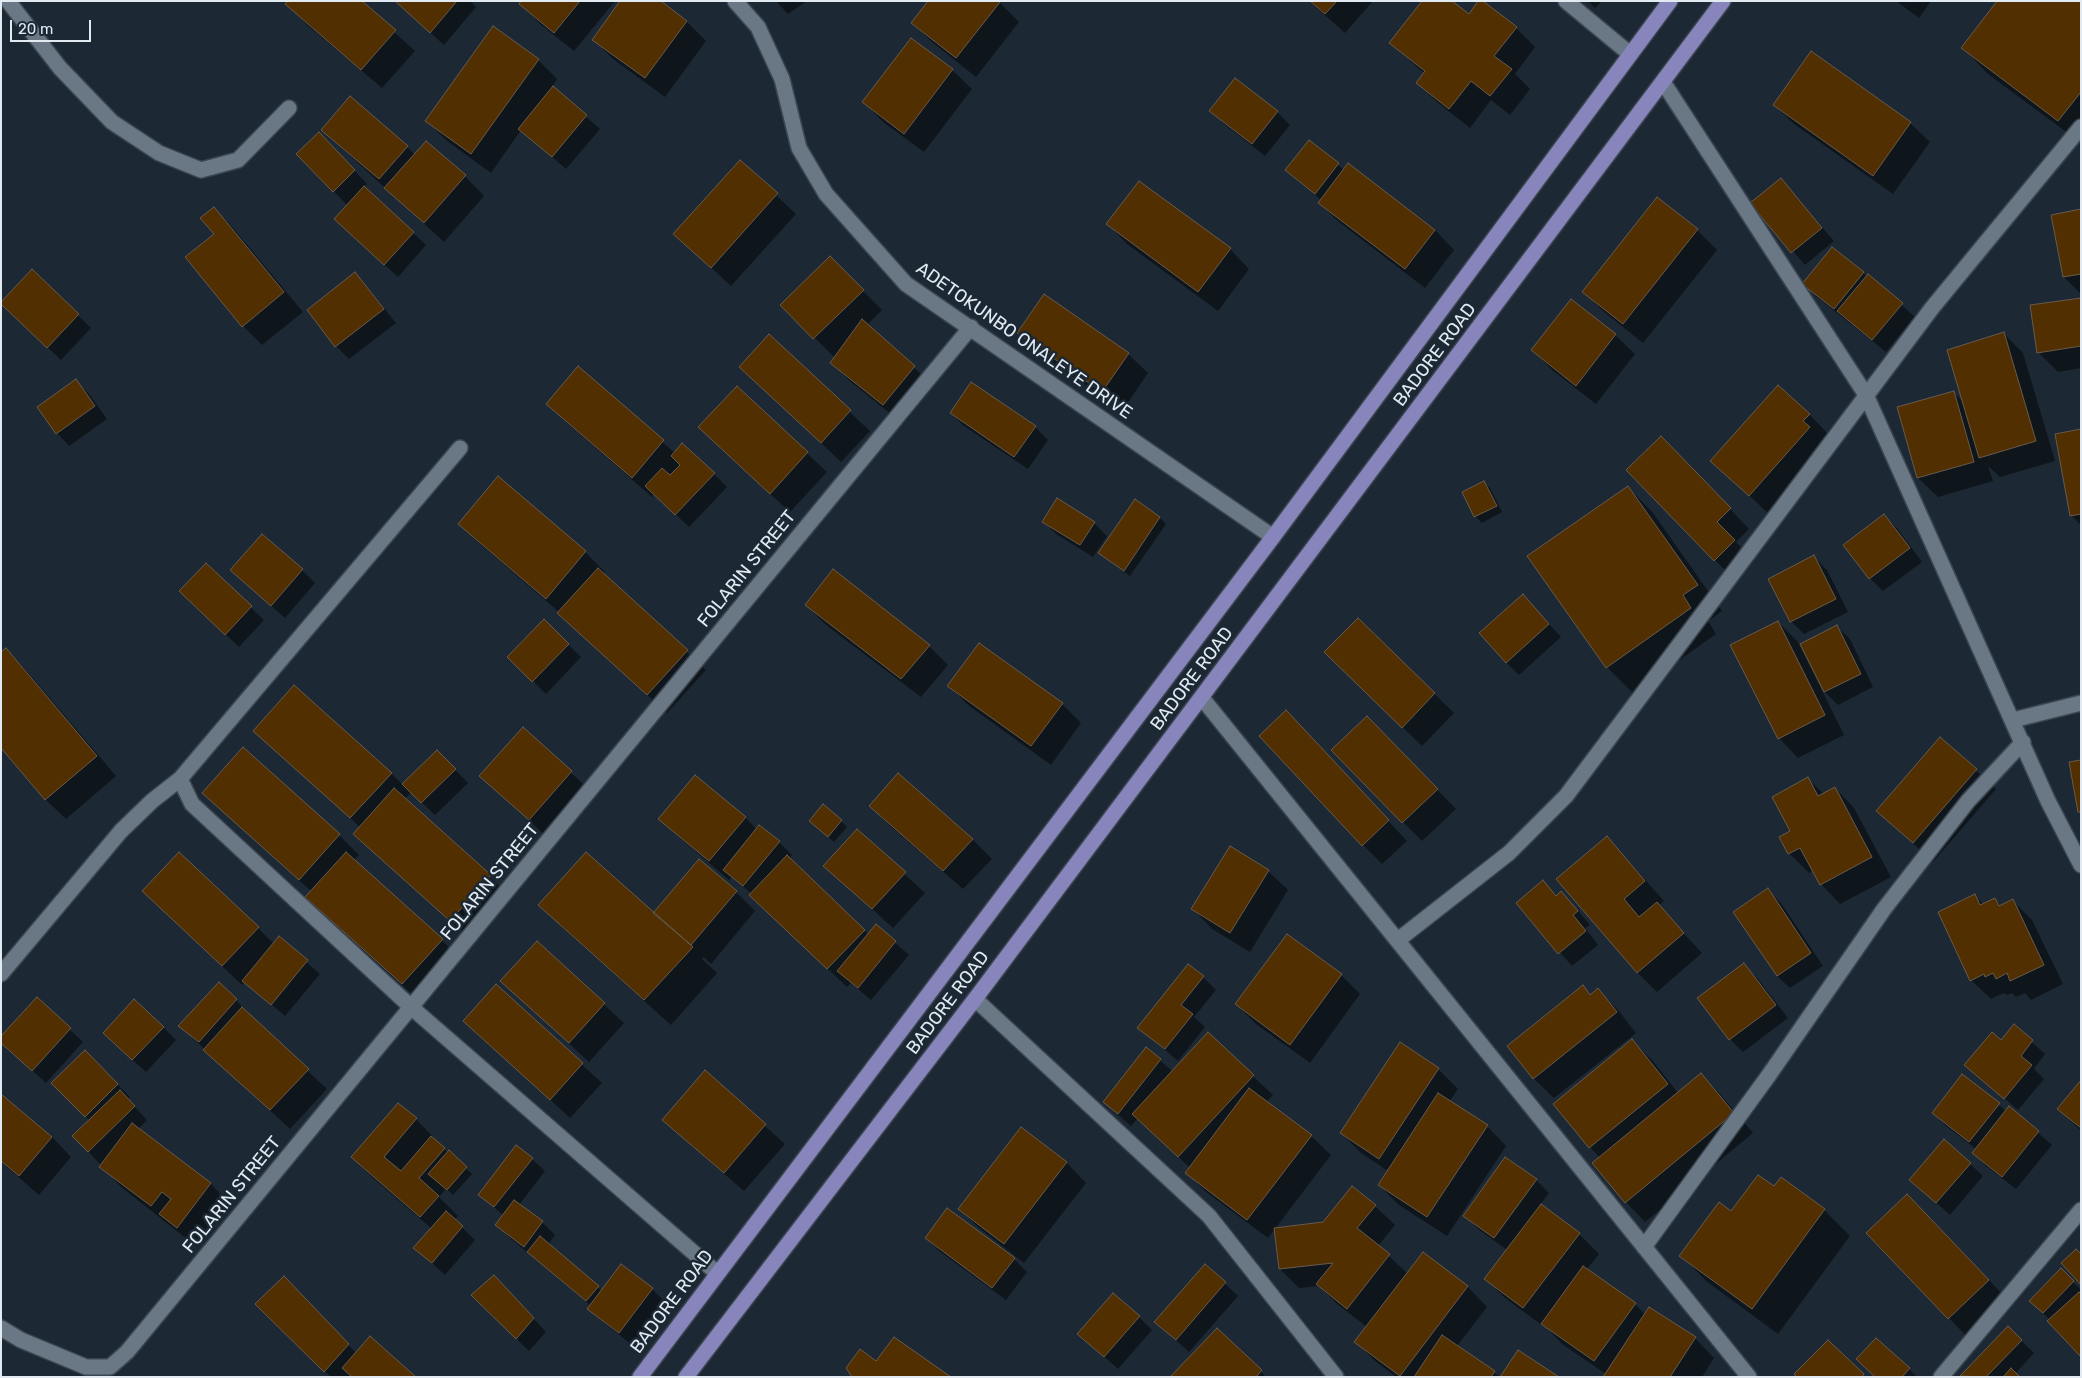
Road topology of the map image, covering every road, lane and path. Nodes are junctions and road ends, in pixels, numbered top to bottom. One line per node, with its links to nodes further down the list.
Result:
1 (8, 1): 8 (street)
2 (735, 1): 10 (street, ADETOKUNBO ONALEYE DRIVE)
3 (1566, 1): 6 (street)
4 (1670, 1): 6 (main road, BADORE ROAD)
5 (1723, 1): 7 (main road, BADORE ROAD)
6 (1630, 54): 13 (main road, BADORE ROAD)
7 (1663, 82): 11 (street); 14 (main road, BADORE ROAD)
8 (289, 108)
9 (2081, 127): 11 (street)
10 (971, 327): 13 (street, ADETOKUNBO ONALEYE DRIVE); 23 (street, FOLARIN STREET)
11 (1866, 395): 16 (street); 20 (street)
12 (460, 448): 18 (street)
13 (1272, 537): 26 (main road, BADORE ROAD)
14 (1202, 698): 20 (street); 22 (main road, BADORE ROAD)
15 (2081, 703): 16 (street)
16 (2013, 720): 17 (street)
17 (2022, 742): 19 (street); 25 (street)
18 (180, 779): 21 (street); 23 (street)
19 (2081, 865)
20 (1398, 940): 25 (street)
21 (1, 974)
22 (975, 999): 29 (main road, BADORE ROAD); 30 (street)
23 (410, 1007): 26 (street); 27 (street, FOLARIN STREET)
24 (2081, 1210): 32 (street)
25 (1644, 1247): 31 (street)
26 (717, 1273): 28 (main road, BADORE ROAD)
27 (1, 1328)
28 (640, 1377)
29 (686, 1377)
30 (1336, 1377)
31 (1749, 1377)
32 (1940, 1377)

